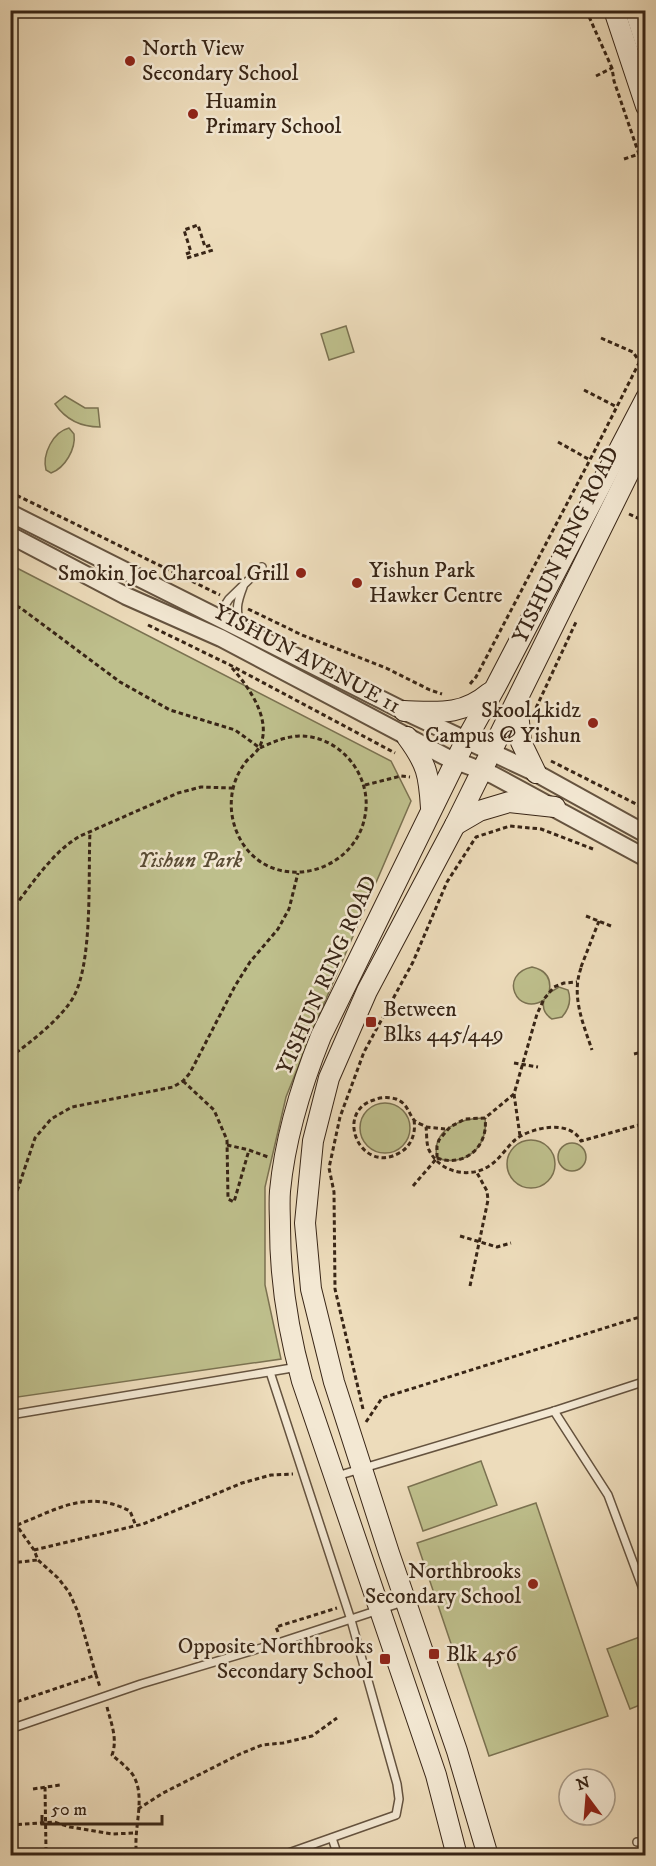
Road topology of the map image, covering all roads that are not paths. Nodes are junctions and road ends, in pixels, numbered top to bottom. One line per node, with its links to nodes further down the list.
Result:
1 (614, 10): 4 (main road)
2 (635, 10): 3 (main road)
3 (645, 44)
4 (645, 106)
5 (645, 398): 14 (main road, YISHUN RING ROAD)
6 (645, 438): 16 (main road, YISHUN RING ROAD)
7 (10, 513): 11 (street, YISHUN AVENUE 11)
8 (10, 534): 13 (street, YISHUN AVENUE 11)
9 (262, 567): 10 (lane)
10 (244, 584): 11 (lane); 12 (lane)
11 (218, 618): 12 (street, YISHUN AVENUE 11); 13 (street)
12 (251, 633): 15 (street, YISHUN AVENUE 11)
13 (221, 638): 18 (street, YISHUN AVENUE 11)
14 (496, 686): 17 (main road); 20 (main road, YISHUN RING ROAD)
15 (374, 695): 17 (street, YISHUN AVENUE 11); 18 (street)
16 (517, 699): 21 (main road, YISHUN RING ROAD); 23 (main road)
17 (404, 711): 20 (street, YISHUN AVENUE 11)
18 (376, 721): 19 (street, YISHUN AVENUE 11)
19 (407, 737): 22 (street, YISHUN AVENUE 11); 26 (main road)
20 (466, 740): 21 (street, YISHUN AVENUE 11); 22 (main road, YISHUN RING ROAD)
21 (491, 751): 23 (street, YISHUN AVENUE 11); 24 (main road, YISHUN RING ROAD)
22 (455, 761): 24 (street, YISHUN AVENUE 11); 26 (main road, YISHUN RING ROAD)
23 (543, 767): 28 (street, YISHUN AVENUE 11)
24 (482, 771): 25 (street, YISHUN AVENUE 11); 27 (main road, YISHUN RING ROAD)
25 (555, 807): 27 (main road); 29 (street, YISHUN AVENUE 11)
26 (431, 808): 30 (main road, YISHUN RING ROAD)
27 (455, 825): 35 (main road, YISHUN RING ROAD)
28 (645, 834)
29 (645, 858)
30 (298, 1367): 31 (lane); 36 (main road, YISHUN RING ROAD)
31 (270, 1372): 34 (lane); 40 (lane)
32 (645, 1381): 33 (lane)
33 (554, 1411): 35 (lane); 37 (lane)
34 (10, 1415)
35 (361, 1468): 36 (lane); 38 (main road, YISHUN RING ROAD)
36 (334, 1477): 39 (main road, YISHUN RING ROAD)
37 (645, 1597)
38 (405, 1601): 39 (lane); 48 (main road, YISHUN RING ROAD)
39 (379, 1611): 40 (lane); 47 (main road, YISHUN RING ROAD)
40 (351, 1620): 41 (lane); 42 (lane)
41 (10, 1729)
42 (332, 1838): 45 (lane); 46 (lane)
43 (637, 1842): 44 (lane)
44 (645, 1842)
45 (280, 1856)
46 (338, 1856)
47 (457, 1856)
48 (488, 1856)

